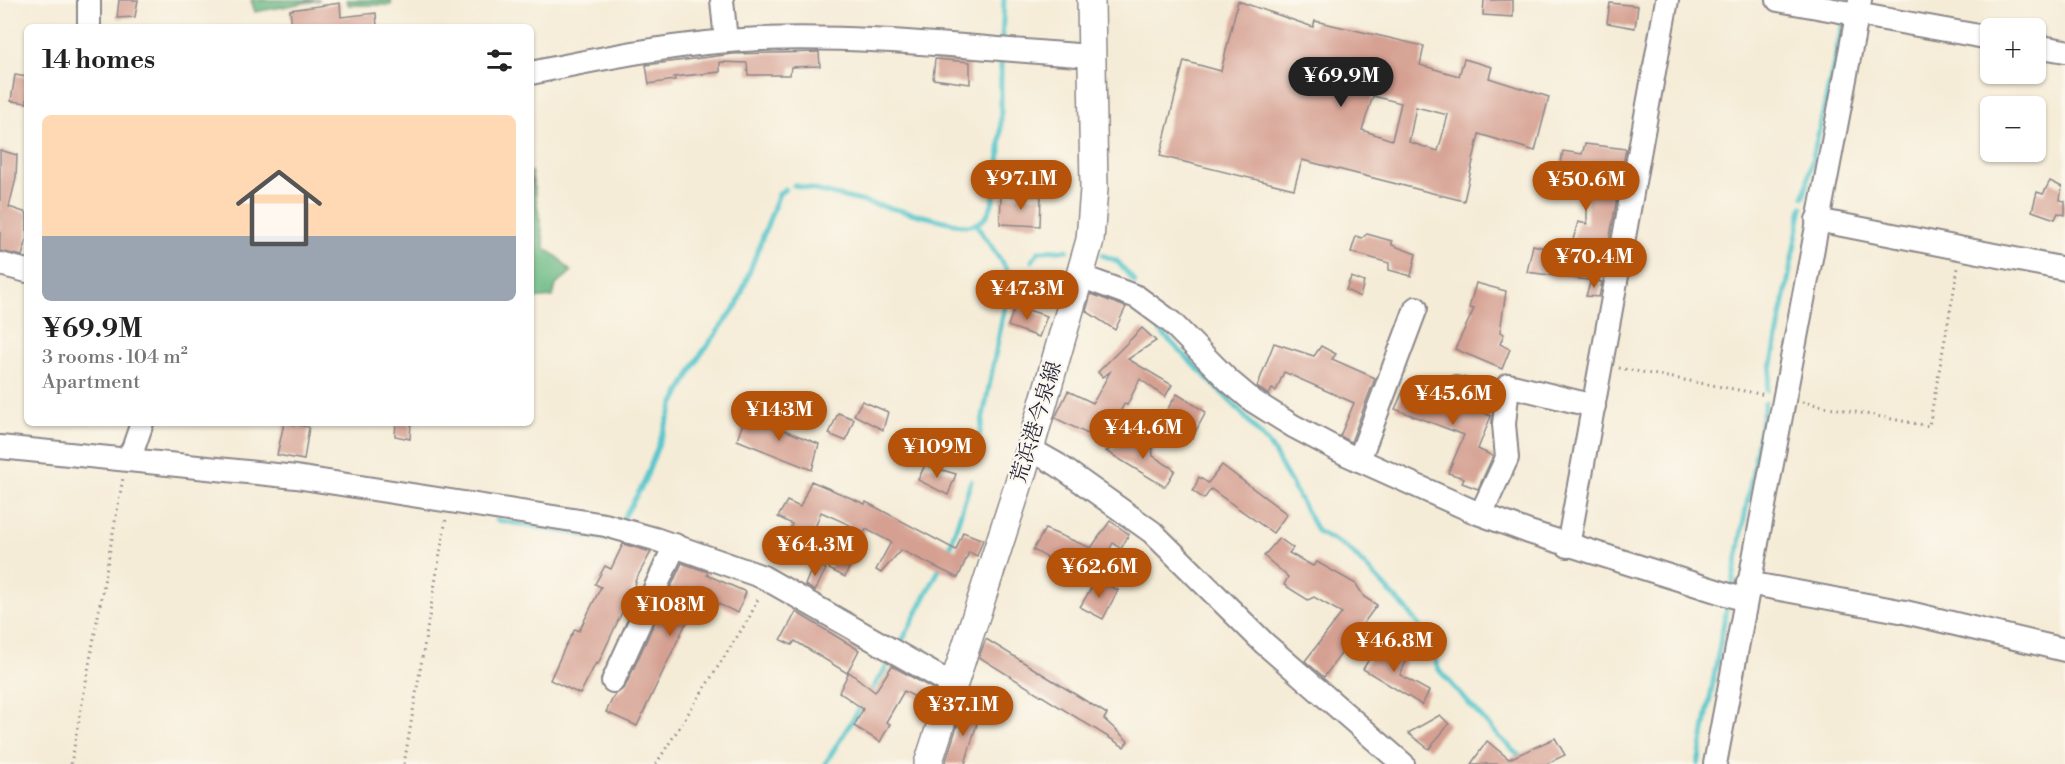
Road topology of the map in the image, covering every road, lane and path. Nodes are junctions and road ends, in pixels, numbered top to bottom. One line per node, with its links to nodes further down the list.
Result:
1 (89, 0): 7 (street)
2 (722, 0): 9 (street)
3 (1091, 0): 12 (main road, 荒浜港今泉線)
4 (1667, 0): 21 (street)
5 (1778, 0): 6 (street)
6 (1859, 7): 8 (street); 14 (street)
7 (89, 24)
8 (1980, 36)
9 (726, 41): 12 (street); 13 (street)
10 (2046, 48): 11 (street)
11 (2065, 51)
12 (1093, 56): 19 (main road, 荒浜港今泉線)
13 (534, 72)
14 (1817, 220): 15 (street); 22 (street)
15 (1961, 249): 17 (street); 22 (path)
16 (0, 264): 18 (street)
17 (2065, 269)
18 (24, 270)
19 (1080, 276): 26 (main road, 荒浜港今泉線); 28 (street)
20 (1416, 308): 28 (street)
21 (1601, 365): 22 (path); 23 (street)
22 (1783, 398): 34 (street)
23 (1594, 406): 30 (street); 32 (street)
24 (141, 426): 27 (street)
25 (0, 447): 27 (street)
26 (1030, 449): 37 (main road, 荒浜港今泉線); 42 (street)
27 (126, 459): 29 (street); 38 (path)
28 (1359, 460): 30 (street)
29 (449, 499): 31 (street); 39 (path)
30 (1481, 514): 32 (street)
31 (675, 545): 33 (street); 36 (street)
32 (1568, 546): 34 (street)
33 (767, 579): 37 (street); 40 (path)
34 (1746, 592): 35 (street); 43 (street)
35 (2065, 650)
36 (613, 681)
37 (953, 685): 41 (main road, 荒浜港今泉線)
38 (71, 764)
39 (404, 764)
40 (657, 764)
41 (928, 764)
42 (1403, 764)
43 (1715, 764)

